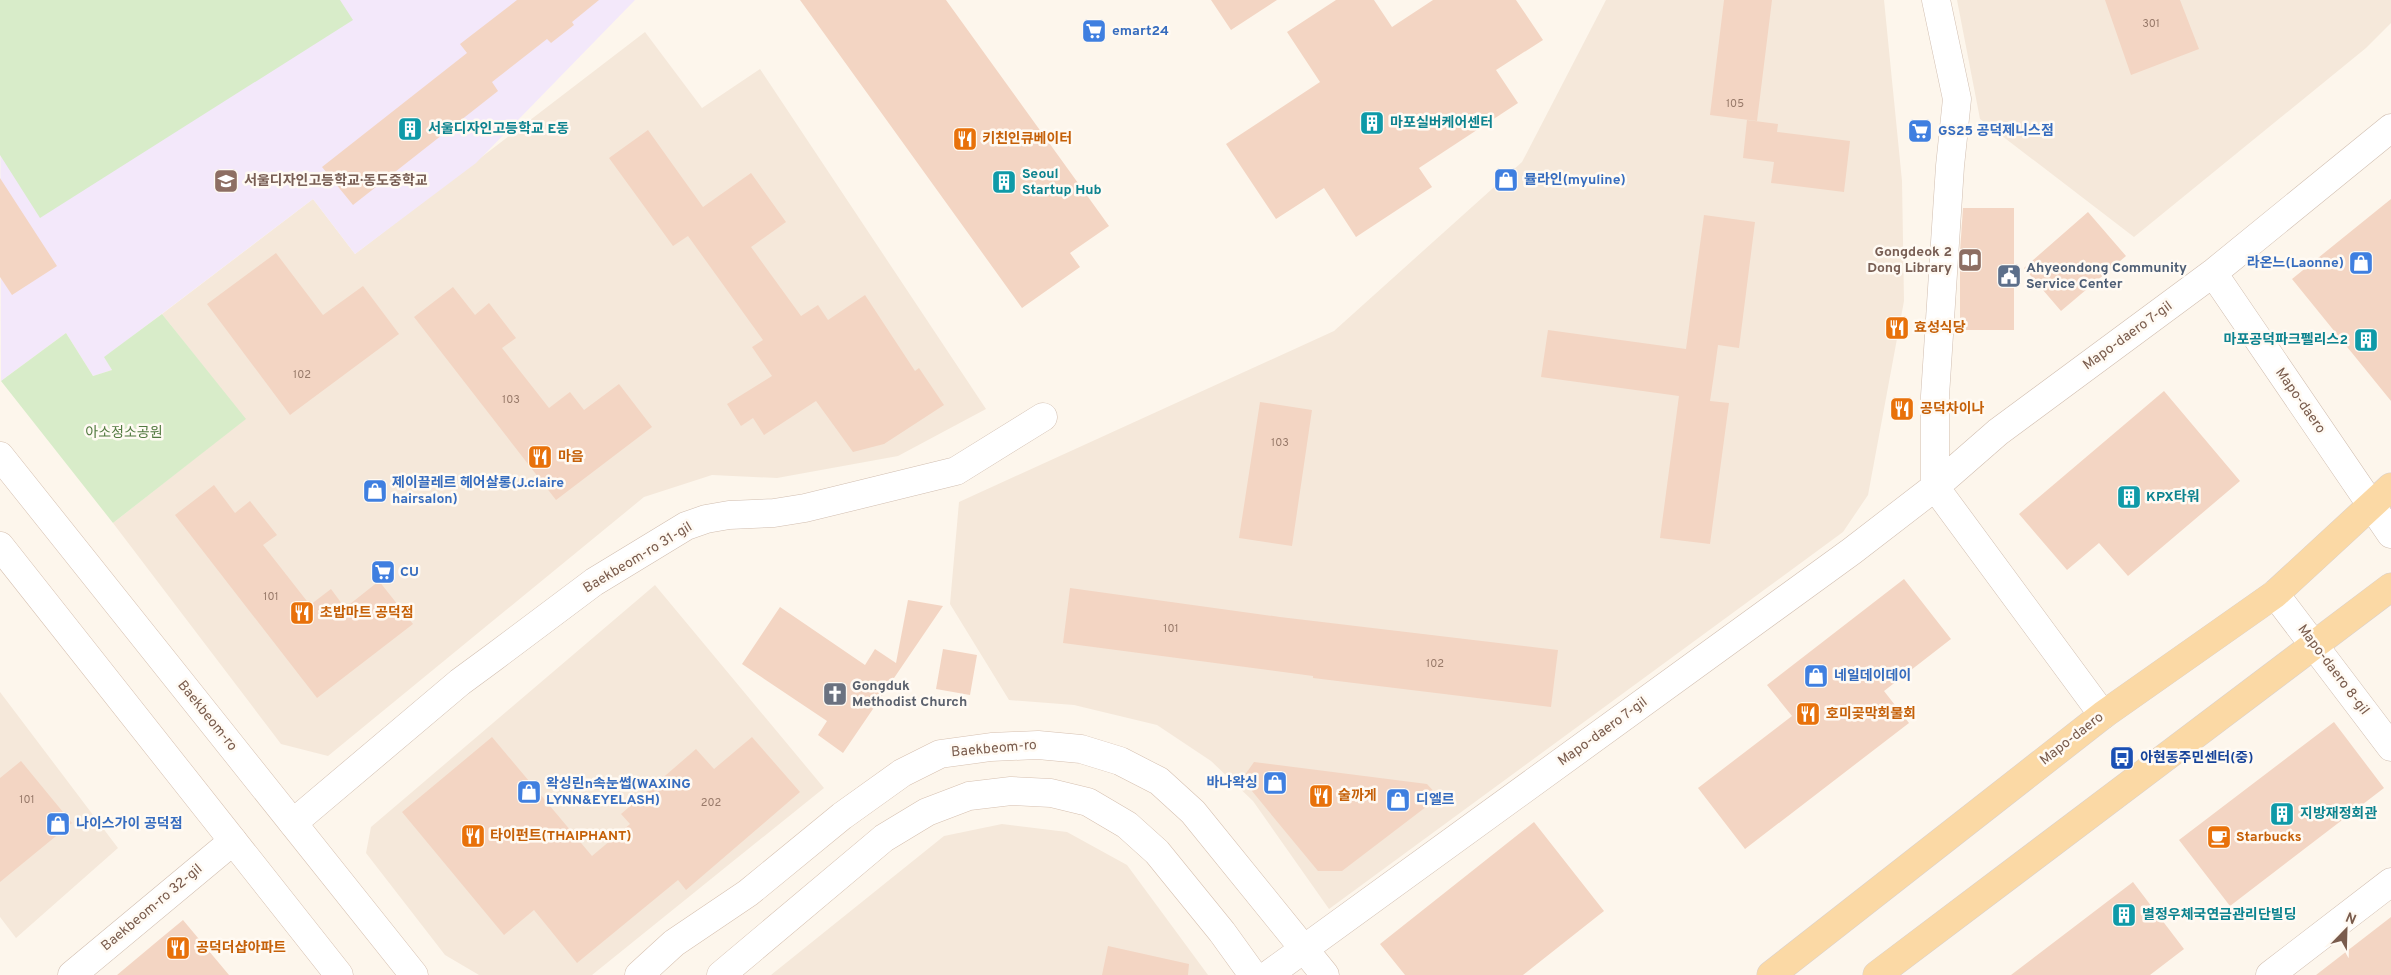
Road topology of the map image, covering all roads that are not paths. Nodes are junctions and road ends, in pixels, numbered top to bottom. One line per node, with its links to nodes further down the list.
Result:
1 (1936, 0): 6 (street)
2 (2391, 128): 3 (street, Mapo-daero 7-gil)
3 (2213, 274): 6 (street, Mapo-daero 7-gil); 7 (street, Mapo-daero)
4 (1043, 417): 15 (street, Baekbeom-ro 31-gil)
5 (0, 456): 15 (street, Baekbeom-ro)
6 (1935, 487): 13 (street); 18 (street, Mapo-daero 7-gil)
7 (2381, 495): 8 (street, Mapo-daero); 11 (main road, Mapo-daero)
8 (2391, 534)
9 (0, 546): 16 (street)
10 (2391, 587): 12 (main road)
11 (2275, 594): 12 (street, Mapo-daero 8-gil); 13 (main road, Mapo-daero)
12 (2315, 646): 14 (street, Mapo-daero 8-gil); 19 (main road)
13 (2103, 715): 28 (main road, Mapo-daero)
14 (2391, 747)
15 (293, 823): 22 (street, Baekbeom-ro)
16 (233, 841): 20 (street, Baekbeom-ro 32-gil); 21 (street)
17 (2391, 882): 29 (street)
18 (1304, 949): 23 (street, Baekbeom-ro); 26 (street, Mapo-daero 7-gil); 27 (street, Baekbeom-ro)
19 (1880, 974)
20 (72, 975)
21 (339, 975)
22 (414, 975)
23 (639, 975)
24 (721, 975): 25 (street)
25 (1253, 975)
26 (1268, 975)
27 (1325, 975)
28 (1771, 975)
29 (2270, 975)

